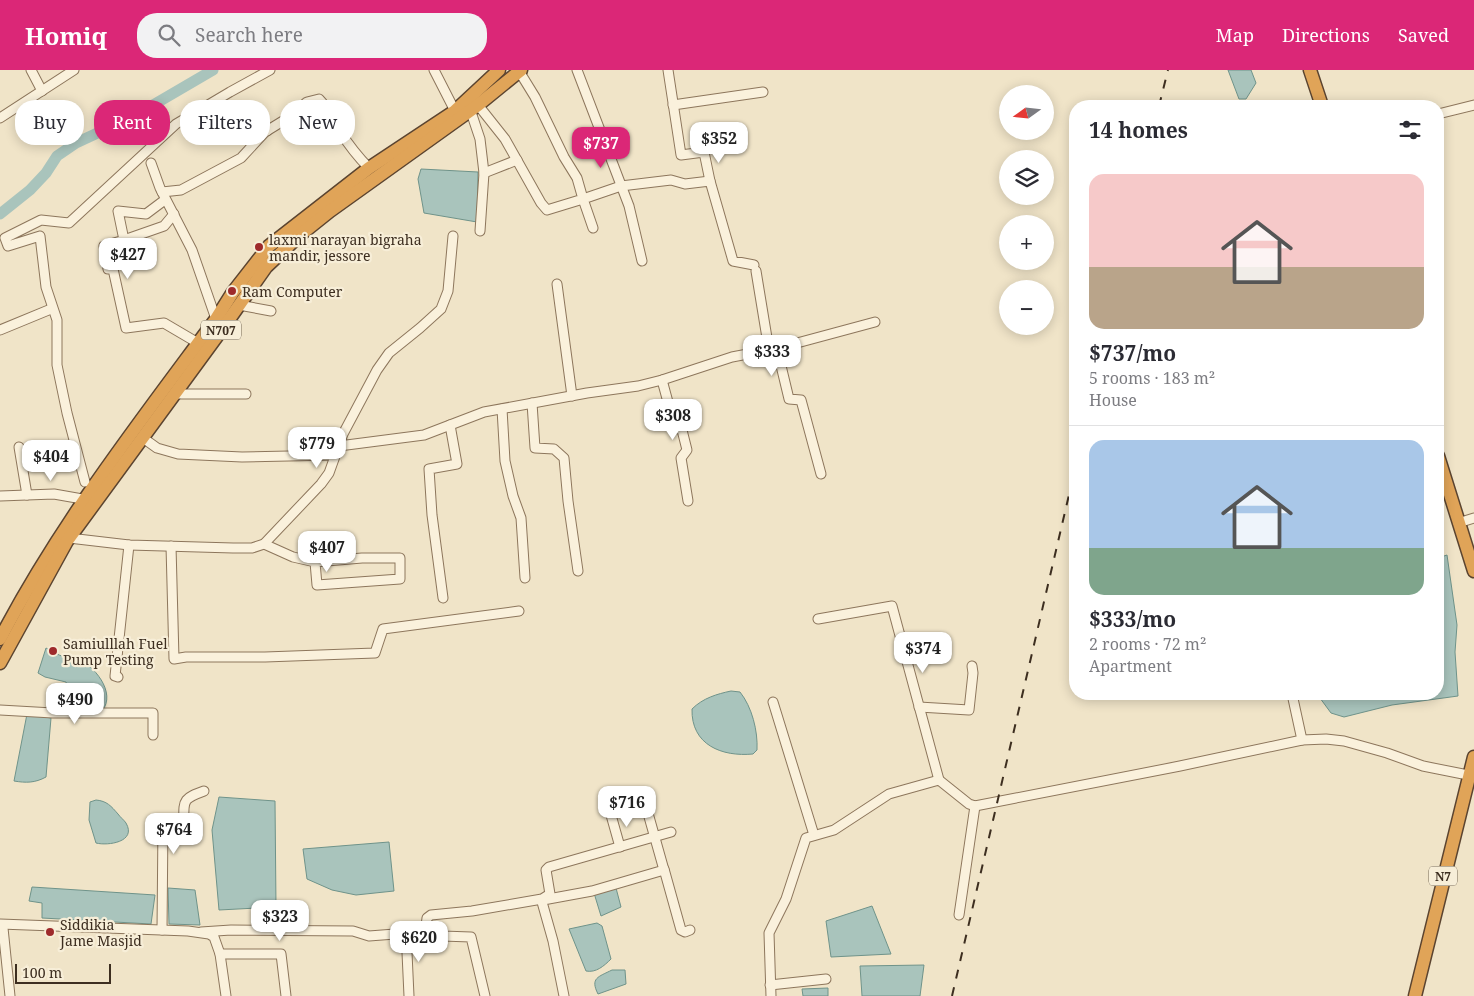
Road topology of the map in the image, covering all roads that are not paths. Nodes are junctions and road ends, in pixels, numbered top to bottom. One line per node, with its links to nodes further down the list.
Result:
1 (31, 70): 10 (street)
2 (74, 70): 10 (street)
3 (270, 70): 57 (street)
4 (434, 70): 16 (street)
5 (499, 70): 16 (highway, N707)
6 (577, 70): 26 (street)
7 (668, 70): 13 (street)
8 (1310, 70): 12 (highway)
9 (520, 71): 15 (highway, N707); 28 (street)
10 (42, 91): 18 (street)
11 (763, 92): 13 (street)
12 (1320, 100)
13 (673, 105): 25 (street)
14 (1474, 105): 17 (street)
15 (475, 110): 21 (street); 24 (street); 36 (highway, N707)
16 (455, 111): 23 (highway, N707)
17 (1444, 112)
18 (0, 118)
19 (270, 128): 23 (street)
20 (253, 145): 27 (street)
21 (517, 160): 24 (street); 28 (street)
22 (151, 163): 27 (street)
23 (369, 168): 39 (highway, N707)
24 (484, 172): 31 (street)
25 (710, 180): 26 (street); 43 (street)
26 (621, 186): 28 (street); 34 (street)
27 (162, 197): 29 (street); 33 (street)
28 (583, 199): 30 (street)
29 (174, 214): 33 (street); 39 (street)
30 (593, 228)
31 (480, 231)
32 (453, 236): 52 (street)
33 (124, 240): 42 (street)
34 (642, 261)
35 (558, 284): 47 (street)
36 (239, 305): 38 (street); 45 (highway, N707)
37 (51, 309): 41 (street)
38 (271, 311)
39 (216, 319): 42 (highway, N707)
40 (875, 322): 43 (street)
41 (0, 330)
42 (198, 343): 60 (highway, N707)
43 (773, 349): 44 (street); 55 (street)
44 (662, 380): 47 (street); 61 (street)
45 (175, 394): 46 (street); 51 (highway, N707)
46 (246, 394)
47 (572, 396): 48 (street)
48 (532, 403): 49 (street); 69 (street)
49 (502, 409): 50 (street); 71 (street)
50 (450, 425): 52 (street); 72 (street)
51 (143, 438): 54 (street); 60 (highway, N707)
52 (338, 446): 54 (street)
53 (19, 447): 58 (street)
54 (335, 455): 65 (street)
55 (821, 474)
56 (1444, 476): 63 (highway)
57 (86, 482)
58 (27, 495): 59 (street); 60 (street)
59 (0, 496)
60 (90, 500): 64 (highway, N707); 75 (highway, N707)
61 (688, 501)
62 (1474, 518): 63 (street)
63 (1458, 523): 70 (highway)
64 (69, 538): 66 (street); 76 (highway, N707)
65 (264, 544): 67 (street); 68 (street)
66 (129, 545): 67 (street); 78 (street)
67 (172, 546): 73 (street)
68 (316, 562): 68 (street)
69 (578, 571)
70 (1474, 572)
71 (525, 578)
72 (444, 598)
73 (519, 611)
74 (818, 619): 81 (street)
75 (0, 639)
76 (0, 663)
77 (972, 666): 81 (street)
78 (118, 676)
79 (1293, 700): 84 (street)
80 (773, 702): 93 (street)
81 (919, 707): 87 (street)
82 (0, 710): 83 (street)
83 (153, 734)
84 (1302, 740): 86 (street); 90 (street)
85 (1474, 757): 86 (highway, N7)
86 (1468, 775): 115 (highway, N7)
87 (939, 780): 90 (street); 93 (street)
88 (204, 791): 100 (street)
89 (644, 799): 94 (street)
90 (975, 806): 97 (street)
91 (611, 815): 95 (street)
92 (671, 832): 94 (street)
93 (814, 835): 107 (street)
94 (654, 837): 95 (street); 96 (street)
95 (620, 847): 99 (street)
96 (664, 869): 101 (street); 113 (street)
97 (959, 915)
98 (0, 926): 100 (street); 106 (street)
99 (426, 926): 102 (street); 112 (street)
100 (162, 930): 103 (street)
101 (690, 930)
102 (406, 931): 103 (street); 111 (street)
103 (201, 932): 104 (street)
104 (220, 954): 109 (street); 110 (street)
105 (826, 979): 107 (street)
106 (4, 980): 108 (street)
107 (770, 985): 114 (street)
108 (10, 996)
109 (226, 996)
110 (286, 996)
111 (409, 996)
112 (486, 996)
113 (564, 996)
114 (771, 996)
115 (1414, 996)

